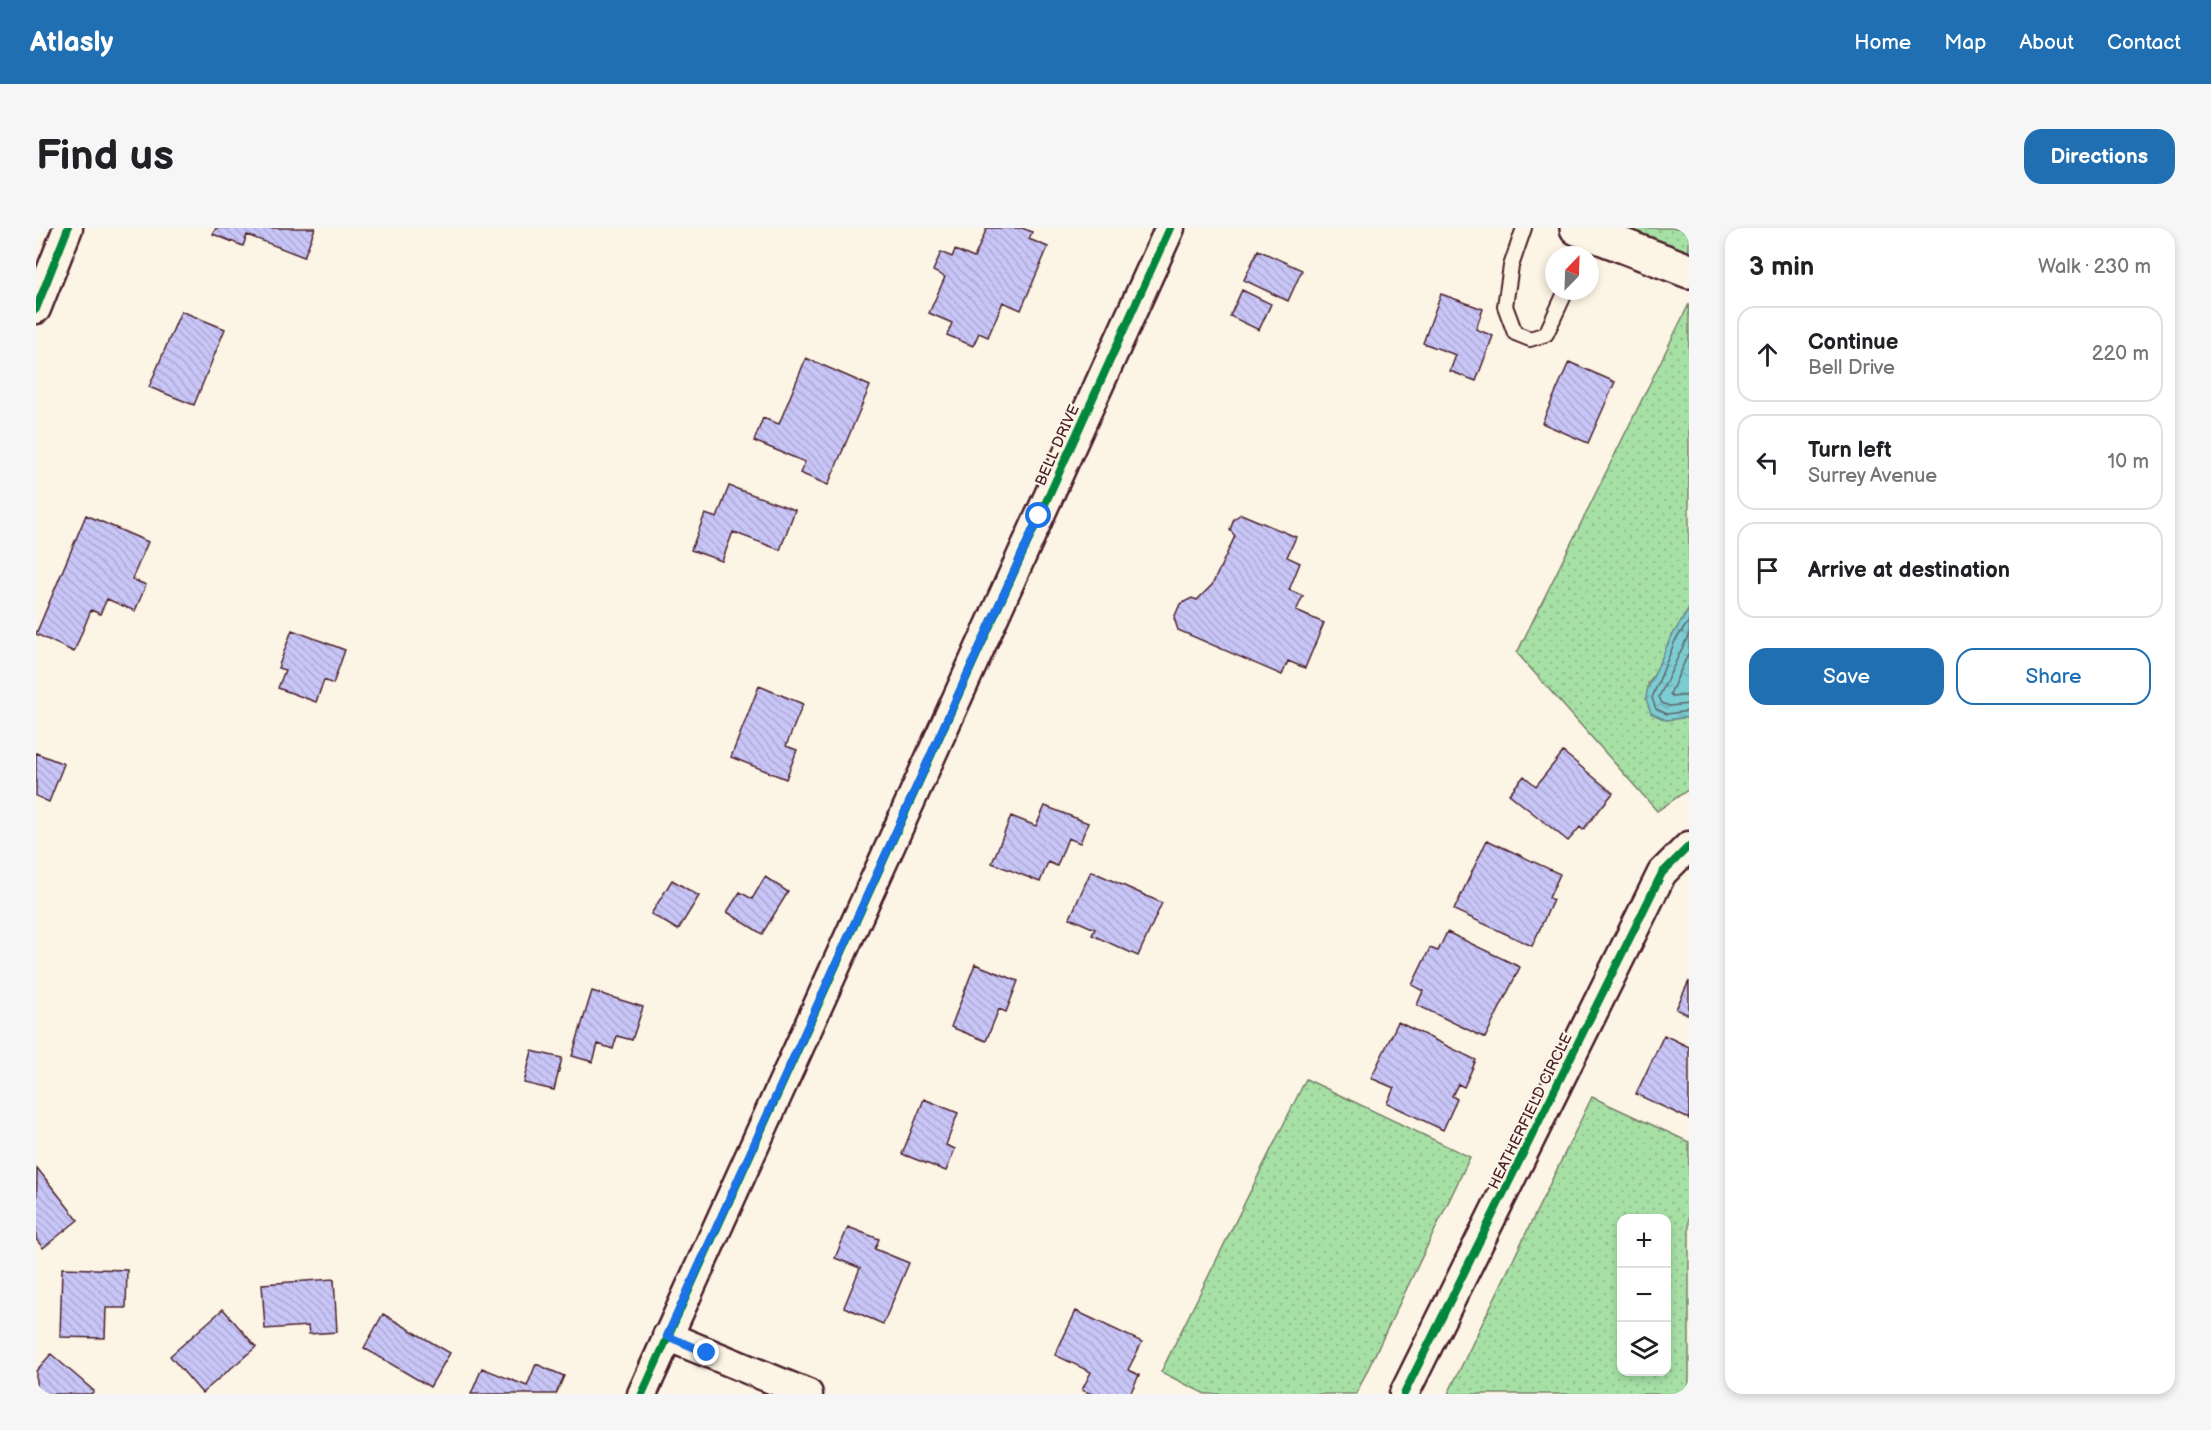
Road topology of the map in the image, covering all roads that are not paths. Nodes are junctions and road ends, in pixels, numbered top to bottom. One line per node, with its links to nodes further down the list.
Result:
1 (68, 228): 7 (street)
2 (1170, 228): 9 (street, BELL DRIVE)
3 (1524, 228): 6 (lane)
4 (1583, 239): 5 (main road)
5 (1689, 271)
6 (1562, 300)
7 (36, 309)
8 (1689, 846): 12 (street, HEATHERFIELD CIRCLE)
9 (667, 1336): 10 (street, BELL DRIVE); 11 (street)
10 (642, 1394)
11 (808, 1394)
12 (1404, 1394)

